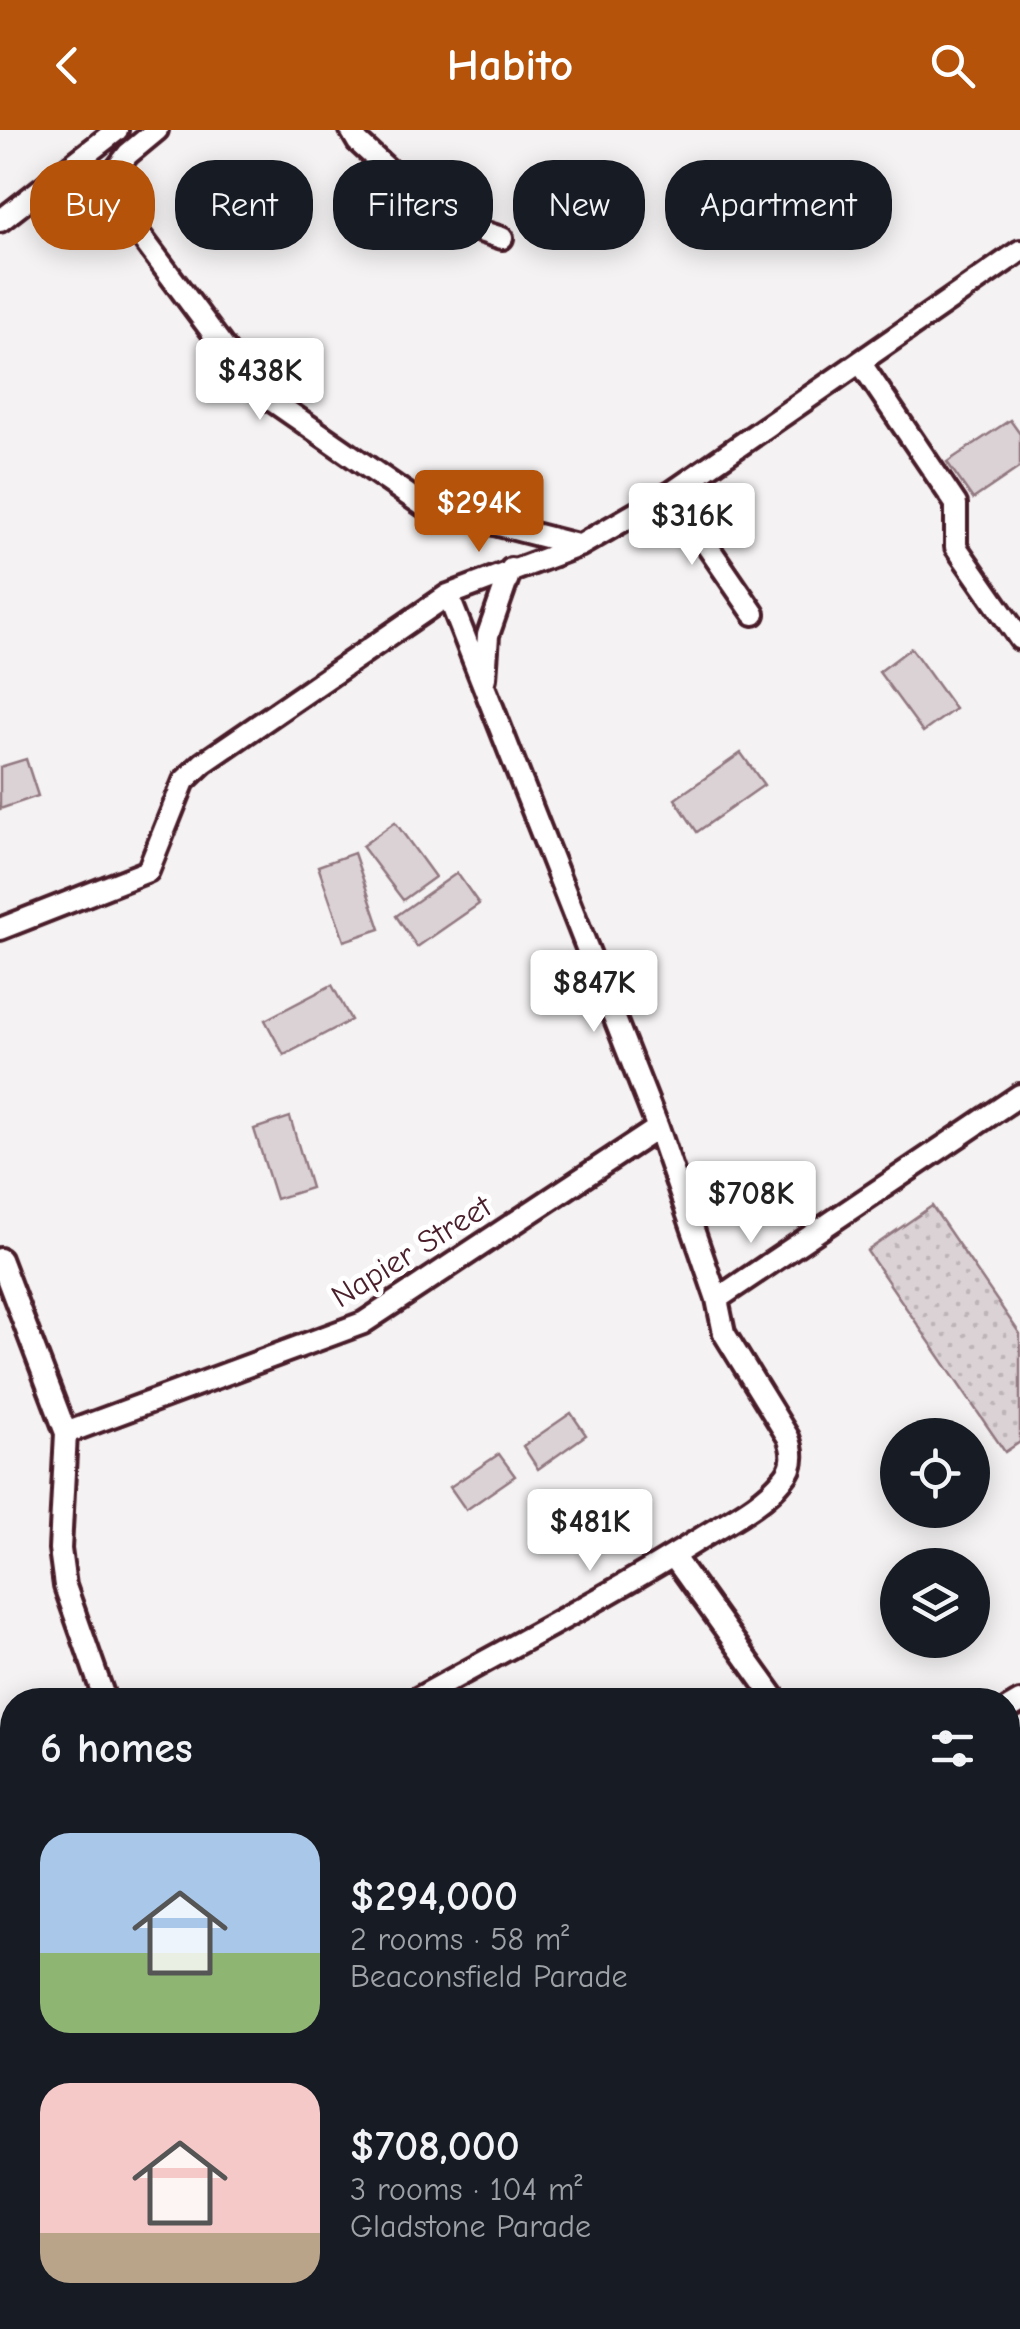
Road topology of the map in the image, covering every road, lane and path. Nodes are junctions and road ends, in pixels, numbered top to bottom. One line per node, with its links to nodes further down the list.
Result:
1 (117, 130): 4 (street)
2 (158, 130): 9 (street)
3 (351, 130): 5 (street)
4 (0, 222)
5 (502, 238)
6 (1020, 251): 7 (street)
7 (860, 362): 8 (street); 13 (street)
8 (670, 493): 9 (street); 12 (street)
9 (579, 546): 10 (street)
10 (511, 570): 11 (street); 14 (street)
11 (448, 595): 14 (street); 15 (street)
12 (754, 614)
13 (1020, 639)
14 (484, 686): 17 (street)
15 (0, 928)
16 (1020, 1095): 19 (street)
17 (658, 1128): 19 (street); 20 (street, Napier Street)
18 (0, 1259): 20 (street)
19 (717, 1299): 21 (street)
20 (66, 1433): 22 (street)
21 (674, 1556): 23 (street); 24 (street)
22 (101, 1688)
23 (437, 1688)
24 (768, 1688)

